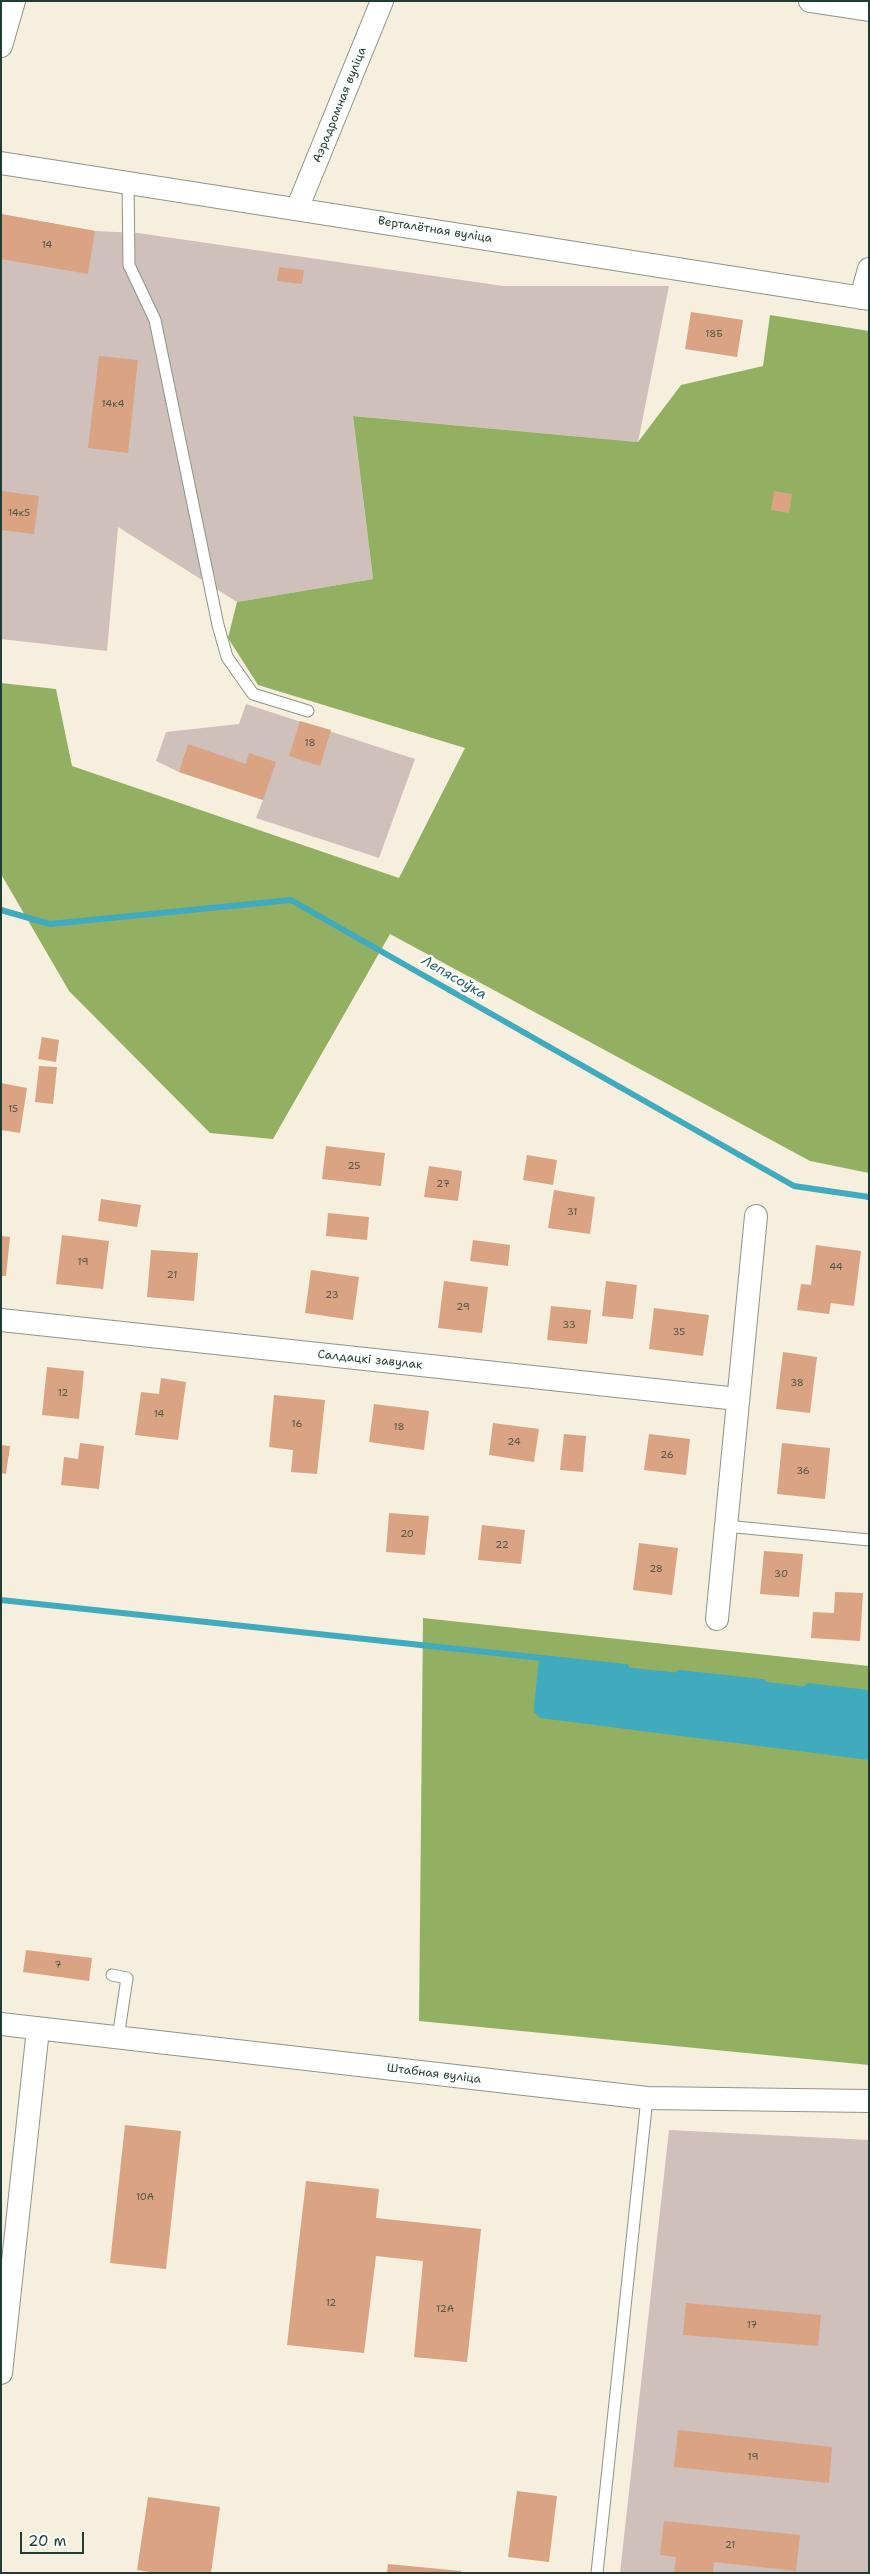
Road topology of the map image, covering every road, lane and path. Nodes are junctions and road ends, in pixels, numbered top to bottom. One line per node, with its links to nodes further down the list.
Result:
1 (14, 1): 5 (street)
2 (382, 1): 8 (street, Аэрадромная вуліца)
3 (810, 1): 4 (street)
4 (869, 10)
5 (1, 46)
6 (1, 163): 7 (street, Верталётная вуліца)
7 (128, 182): 8 (street, Верталётная вуліца); 11 (lane)
8 (297, 209): 10 (street, Верталётная вуліца)
9 (869, 269): 10 (street)
10 (865, 298)
11 (308, 711)
12 (756, 1216): 14 (street)
13 (1, 1320): 14 (street, Салдацкі завулак)
14 (738, 1399): 15 (street)
15 (726, 1526): 16 (lane); 17 (street)
16 (869, 1540)
17 (717, 1619)
18 (112, 1976): 21 (lane)
19 (1, 2024): 20 (street, Штабная вуліца)
20 (38, 2028): 21 (street, Штабная вуліца); 24 (street)
21 (118, 2038): 22 (street, Штабная вуліца)
22 (647, 2098): 23 (street, Штабная вуліца); 25 (lane)
23 (869, 2101)
24 (1, 2373)
25 (597, 2573)

